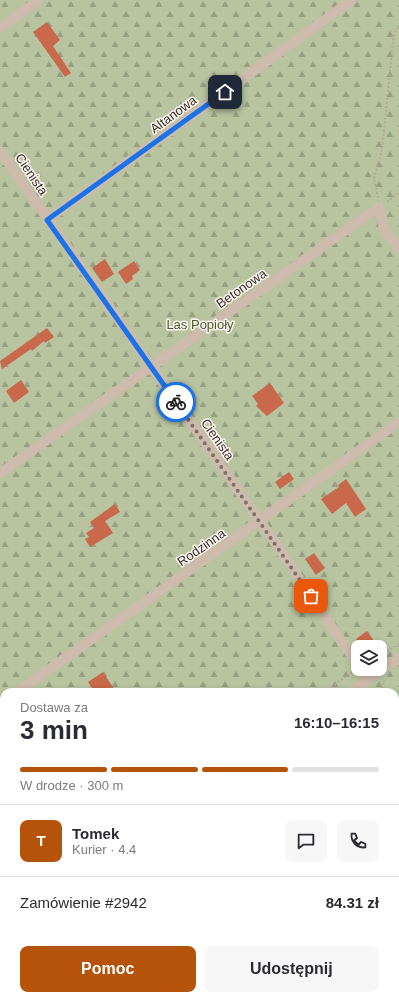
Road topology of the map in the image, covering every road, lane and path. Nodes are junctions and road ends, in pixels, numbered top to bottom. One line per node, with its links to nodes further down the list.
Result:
1 (39, 0): 4 (street)
2 (352, 0): 8 (street, Altanowa)
3 (399, 26): 7 (path)
4 (0, 28)
5 (0, 151): 8 (street, Cienista)
6 (399, 193): 7 (path)
7 (379, 207): 9 (street); 10 (street, Betonowa)
8 (47, 220): 10 (street, Cienista)
9 (399, 249)
10 (152, 367): 12 (street, Betonowa); 13 (street, Cienista)
11 (399, 422): 13 (street, Rodzinna)
12 (0, 473)
13 (260, 521): 16 (street, Cienista); 22 (street, Rodzinna)
14 (399, 644): 15 (path)
15 (387, 651)
16 (351, 655)
17 (399, 658): 20 (street)
18 (351, 673): 23 (path)
19 (366, 676): 20 (street)
20 (368, 679): 24 (street)
21 (386, 680): 25 (path)
22 (23, 688)
23 (330, 688)
24 (356, 688)
25 (382, 688)

